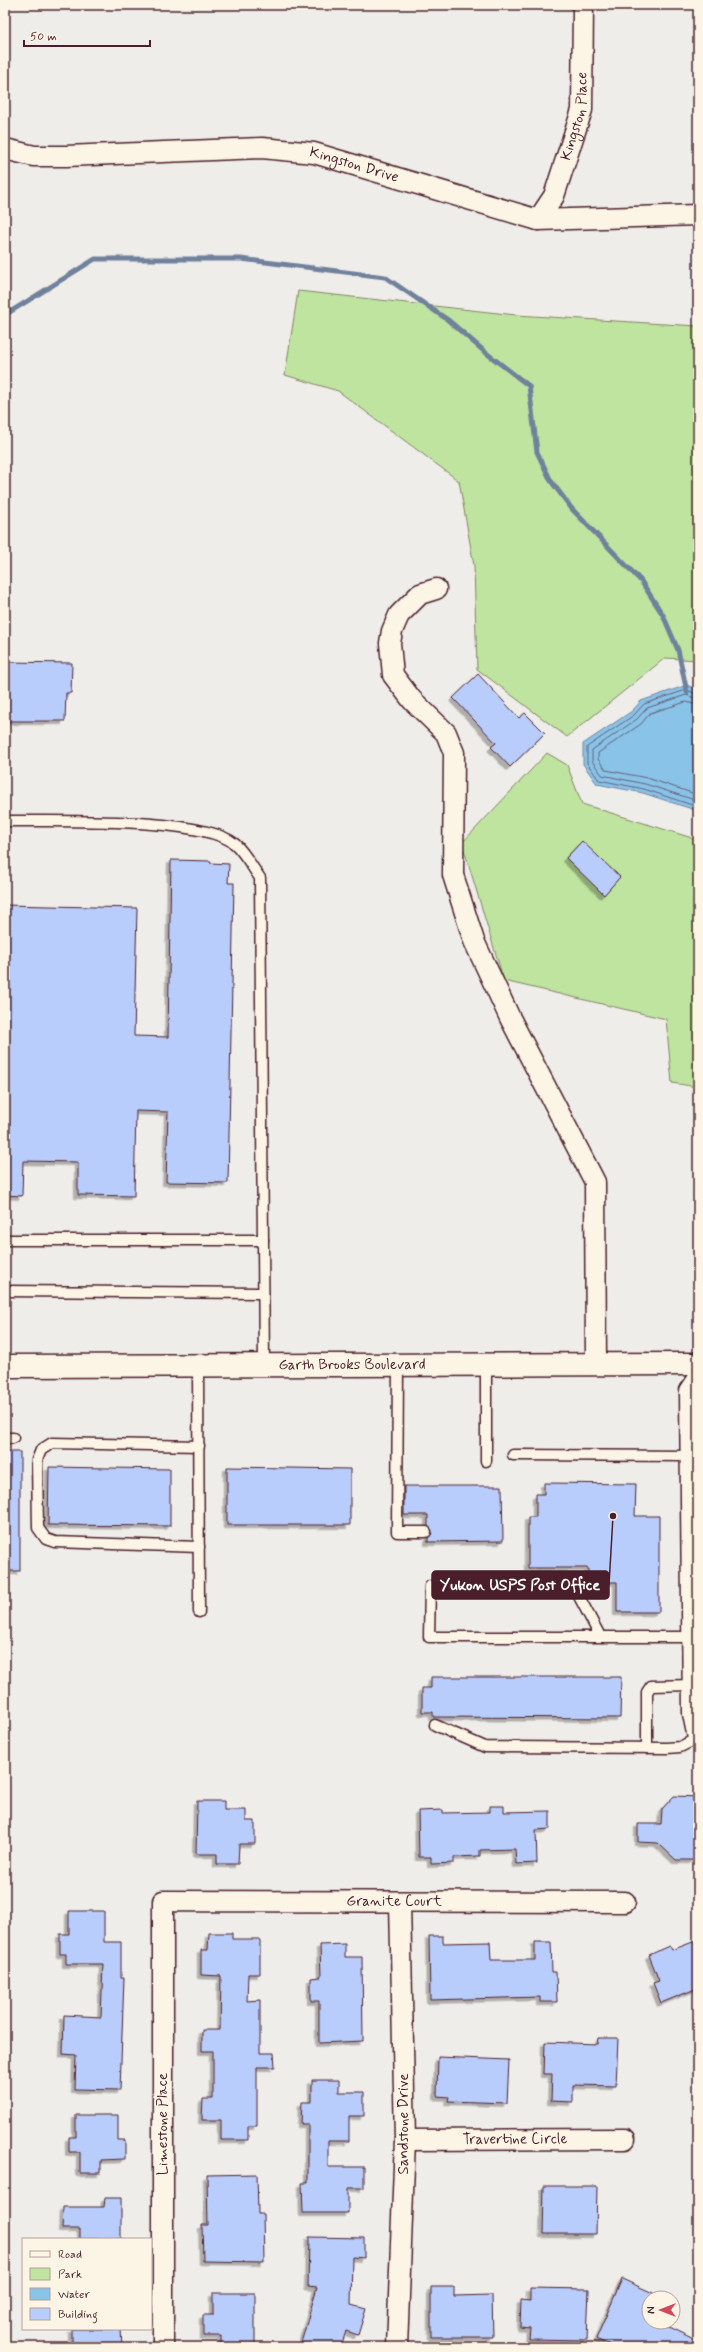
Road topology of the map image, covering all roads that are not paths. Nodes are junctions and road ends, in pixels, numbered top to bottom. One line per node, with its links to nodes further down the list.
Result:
1 (582, 5): 4 (street, Kingston Place)
2 (5, 149): 4 (street, Kingston Drive)
3 (698, 215): 4 (street, Kingston Drive)
4 (538, 220)
5 (436, 589): 12 (street)
6 (5, 821): 8 (lane)
7 (5, 1240): 8 (lane)
8 (263, 1240): 10 (lane)
9 (5, 1291): 10 (lane)
10 (263, 1293): 15 (lane)
11 (486, 1364): 12 (street, Garth Brooks Boulevard); 16 (street, Garth Brooks Boulevard); 22 (lane)
12 (596, 1364): 13 (street, Garth Brooks Boulevard)
13 (698, 1364)
14 (198, 1365): 15 (street, Garth Brooks Boulevard); 17 (street, Garth Brooks Boulevard); 19 (lane)
15 (264, 1365): 16 (street, Garth Brooks Boulevard)
16 (398, 1365): 23 (lane)
17 (5, 1366)
18 (698, 1380): 21 (street)
19 (199, 1446): 24 (lane); 24 (lane)
20 (513, 1455): 21 (lane)
21 (694, 1456): 27 (street)
22 (486, 1461)
23 (426, 1532)
24 (199, 1547): 25 (lane)
25 (199, 1612)
26 (600, 1636): 26 (lane); 27 (lane)
27 (695, 1637): 28 (street)
28 (692, 1684): 30 (street); 31 (lane)
29 (435, 1725): 31 (lane)
30 (698, 1738): 31 (lane)
31 (647, 1748)
32 (163, 1901): 33 (street, Granite Court); 37 (street, Limestone Place)
33 (400, 1902): 34 (street, Granite Court); 36 (street, Sandstone Drive)
34 (625, 1902)
35 (625, 2139): 36 (street, Travertine Circle)
36 (405, 2140): 38 (street, Sandstone Drive)
37 (163, 2347)
38 (397, 2347)

